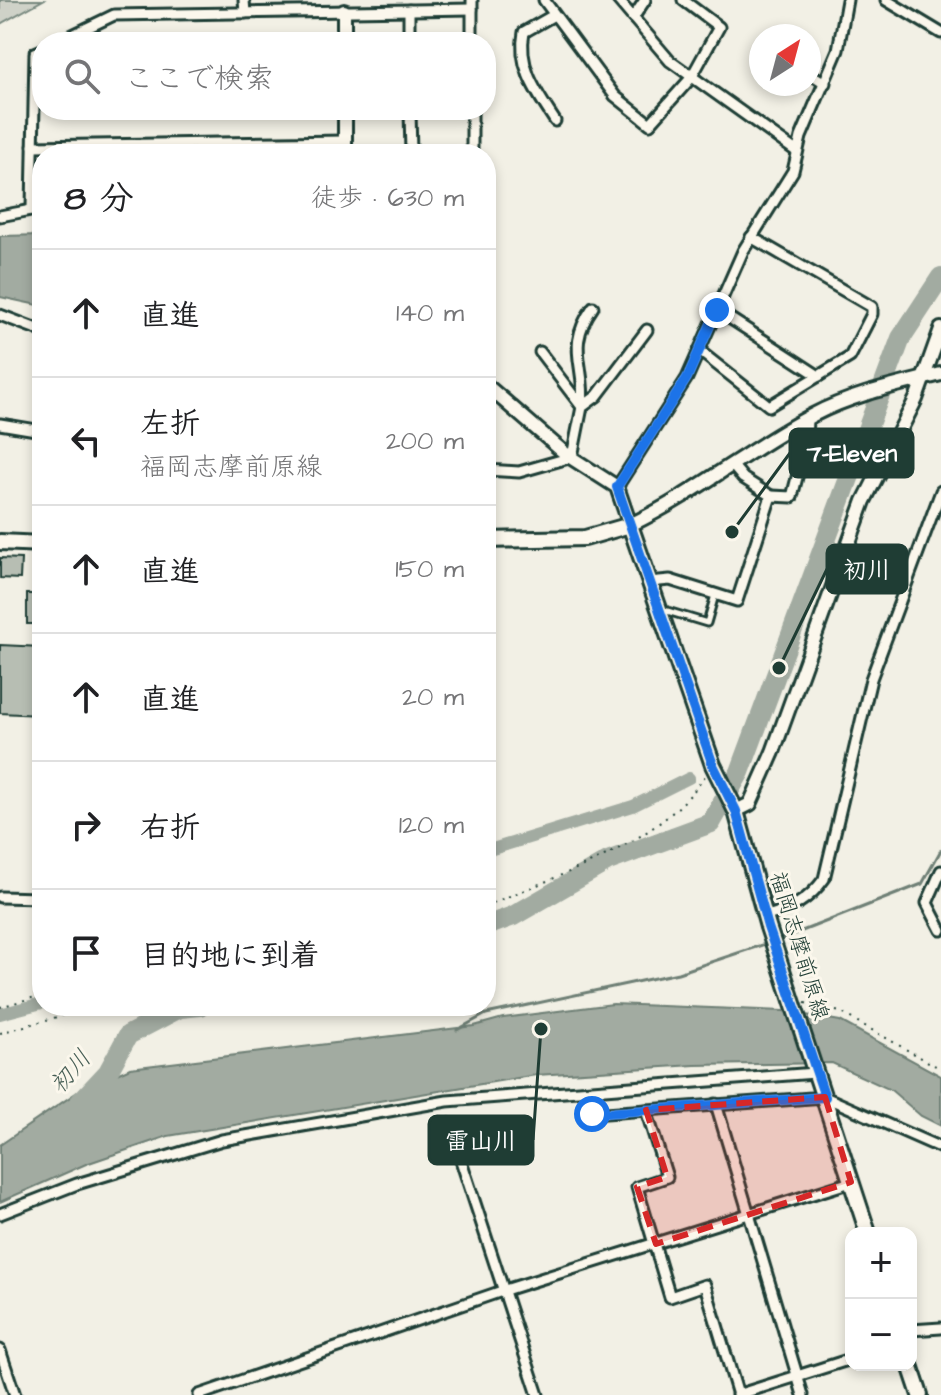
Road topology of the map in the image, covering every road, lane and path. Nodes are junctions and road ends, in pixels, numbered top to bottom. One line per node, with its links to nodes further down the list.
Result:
1 (244, 0): 11 (street)
2 (544, 0): 12 (street)
3 (618, 0): 13 (street)
4 (645, 0): 13 (street)
5 (683, 0): 19 (street)
6 (847, 0): 21 (street)
7 (886, 0): 18 (street)
8 (472, 4): 9 (street); 17 (street)
9 (409, 10): 10 (street); 16 (street)
10 (344, 11): 11 (street); 15 (street)
11 (245, 13): 14 (street)
12 (554, 15): 19 (street); 26 (street)
13 (633, 18): 19 (street)
14 (79, 32)
15 (344, 32)
16 (409, 32)
17 (472, 32)
18 (941, 33)
19 (691, 78): 31 (street)
20 (821, 80): 21 (street)
21 (825, 83): 31 (street)
22 (35, 120): 27 (street)
23 (345, 120): 28 (street)
24 (410, 120): 29 (street)
25 (472, 120): 30 (street)
26 (555, 121)
27 (33, 144)
28 (345, 144)
29 (411, 144)
30 (472, 144)
31 (796, 151): 34 (street)
32 (32, 209): 33 (street)
33 (0, 216)
34 (751, 237): 36 (street); 44 (street)
35 (593, 307): 47 (street)
36 (717, 310): 42 (street); 44 (street)
37 (0, 315): 38 (street)
38 (32, 327)
39 (941, 329): 45 (street)
40 (647, 330): 47 (street)
41 (540, 352): 47 (street)
42 (701, 352): 44 (street); 54 (street)
43 (941, 374): 45 (street)
44 (819, 376)
45 (922, 379): 48 (street); 65 (street)
46 (496, 393): 51 (street)
47 (582, 407): 51 (street)
48 (809, 417): 52 (street); 56 (street)
49 (0, 424): 50 (street)
50 (32, 429)
51 (572, 457): 53 (street); 54 (street)
52 (733, 466): 56 (street); 57 (street)
53 (496, 471)
54 (617, 487): 57 (street)
55 (941, 491): 70 (street)
56 (771, 496): 62 (street)
57 (630, 525): 58 (main road); 61 (main road, 福岡志摩前原線)
58 (496, 540)
59 (0, 542): 60 (main road)
60 (32, 544)
61 (649, 582): 62 (street); 63 (main road, 福岡志摩前原線)
62 (715, 594): 63 (lane)
63 (659, 609): 64 (main road, 福岡志摩前原線)
64 (713, 765): 65 (main road, 福岡志摩前原線); 69 (path)
65 (736, 811): 70 (main road, 福岡志摩前原線)
66 (941, 871): 71 (street)
67 (0, 897): 68 (street)
68 (32, 898)
69 (496, 901)
70 (767, 922): 73 (main road, 福岡志摩前原線)
71 (941, 930)
72 (32, 998): 74 (path)
73 (793, 999): 77 (path); 78 (main road, 福岡志摩前原線)
74 (0, 1007)
75 (60, 1016): 76 (path)
76 (0, 1033)
77 (941, 1069)
78 (815, 1073): 79 (main road, 福岡志摩前原線); 86 (street)
79 (825, 1097): 80 (street); 84 (street); 85 (main road, 福岡志摩前原線)
80 (716, 1104): 81 (street); 87 (street)
81 (646, 1110): 82 (street); 89 (street)
82 (592, 1114)
83 (449, 1124): 90 (street)
84 (941, 1148)
85 (851, 1182): 87 (street); 88 (main road, 福岡志摩前原線)
86 (0, 1214)
87 (750, 1214): 89 (street); 96 (street)
88 (866, 1227)
89 (656, 1244): 90 (street); 100 (street)
90 (505, 1290): 98 (street); 99 (street)
91 (941, 1328): 92 (street)
92 (917, 1330)
93 (0, 1350): 97 (street)
94 (845, 1361): 96 (street)
95 (912, 1371): 102 (main road)
96 (797, 1375): 100 (street); 101 (street)
97 (15, 1395)
98 (199, 1395)
99 (538, 1395)
100 (737, 1395)
101 (803, 1395)
102 (920, 1395)

